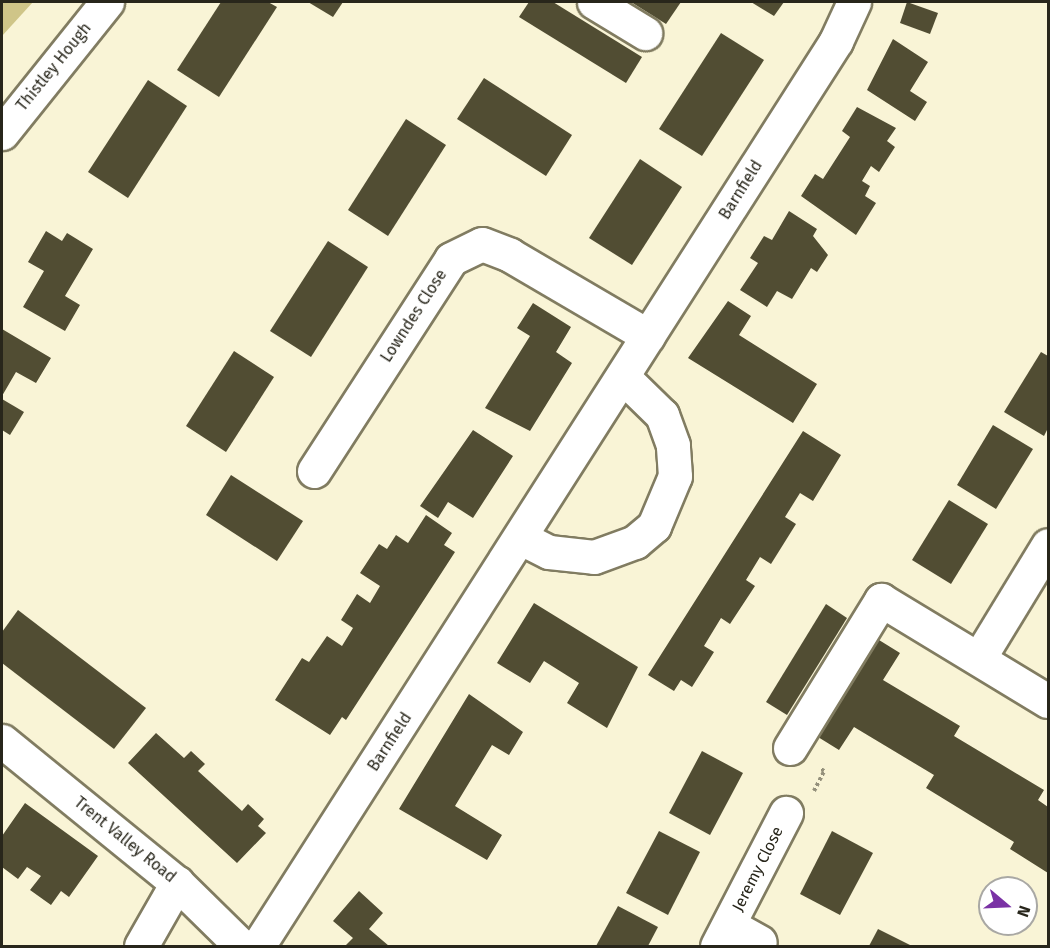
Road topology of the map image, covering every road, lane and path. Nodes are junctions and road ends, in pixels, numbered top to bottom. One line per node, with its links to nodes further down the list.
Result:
1 (107, 2): 5 (street, Thistley Hough)
2 (594, 2): 4 (street)
3 (854, 2): 6 (street, Barnfield)
4 (645, 33)
5 (2, 133)
6 (648, 336): 7 (street, Barnfield); 8 (street, Lowndes Close)
7 (623, 377): 9 (street, Barnfield); 9 (street)
8 (314, 471)
9 (521, 538): 21 (street, Barnfield)
10 (1048, 545): 11 (street)
11 (979, 658): 12 (street); 14 (street)
12 (1048, 700)
13 (2, 741): 16 (street, Trent Valley Road)
14 (790, 748)
15 (786, 813): 17 (street, Jeremy Close)
16 (177, 883): 19 (street); 20 (street, Trent Valley Road)
17 (723, 936): 18 (street, Jeremy Close)
18 (760, 942)
19 (141, 946)
20 (241, 946)
21 (258, 946)

